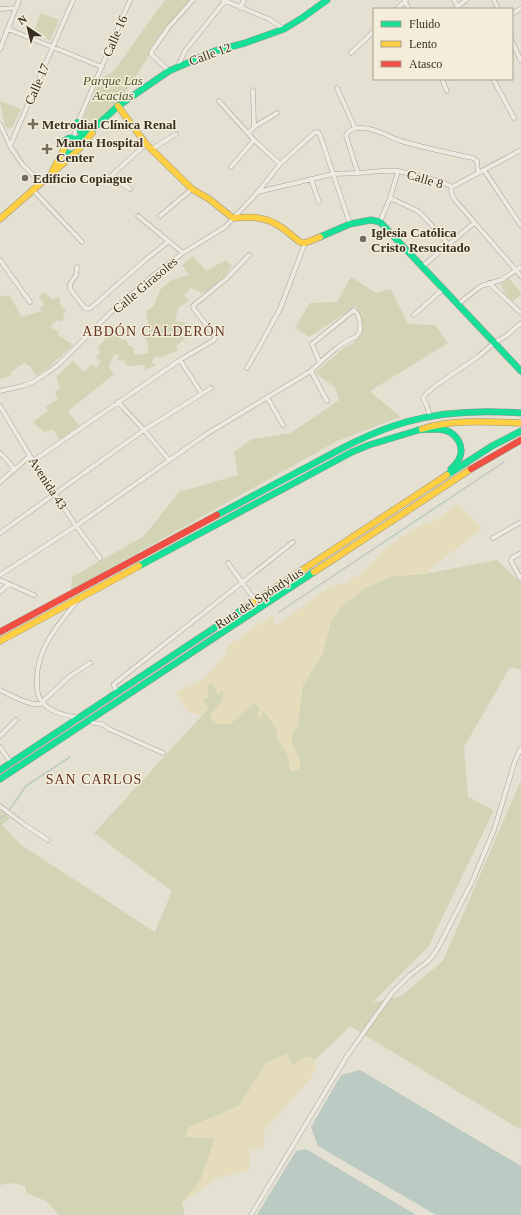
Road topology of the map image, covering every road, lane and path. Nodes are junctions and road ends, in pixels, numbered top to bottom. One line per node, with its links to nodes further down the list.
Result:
1 (19, 0): 11 (street)
2 (73, 0): 20 (street, Calle 17)
3 (130, 0): 25 (street, Calle 16)
4 (193, 0): 26 (street)
5 (244, 0): 12 (street)
6 (327, 0): 17 (main road, Calle 12)
7 (406, 0): 13 (street)
8 (454, 0): 14 (street)
9 (466, 0): 14 (street)
10 (224, 1): 12 (street); 24 (street)
11 (16, 8): 15 (street); 16 (street)
12 (240, 8): 17 (street)
13 (398, 8)
14 (456, 8)
15 (0, 9)
16 (8, 29): 20 (street); 21 (street)
17 (284, 29): 24 (main road, Calle 12)
18 (373, 32): 22 (street)
19 (513, 43): 23 (street)
20 (53, 47): 25 (street); 47 (street, Calle 17)
21 (0, 49)
22 (351, 53)
23 (521, 60)
24 (178, 66): 26 (main road, Calle 12)
25 (102, 67): 36 (street, Calle 16)
26 (169, 71): 33 (main road, Calle 12)
27 (442, 80): 31 (street)
28 (494, 80): 35 (street)
29 (337, 88): 40 (street)
30 (253, 90): 39 (street)
31 (447, 91)
32 (219, 101): 42 (street)
33 (118, 106): 37 (main road, Calle 12); 46 (main road)
34 (277, 113): 39 (street)
35 (514, 118)
36 (78, 122): 41 (main road); 44 (street, Calle 16)
37 (101, 122): 41 (main road, Calle 12); 51 (main road, Calle 12)
38 (0, 124): 47 (street)
39 (254, 127): 42 (street)
40 (355, 128): 56 (street); 57 (street)
41 (88, 133): 44 (main road, Calle 12)
42 (249, 133): 45 (street)
43 (176, 134): 49 (street)
44 (74, 140): 48 (main road); 51 (main road)
45 (254, 140): 52 (street); 53 (street)
46 (146, 144): 49 (main road); 65 (street)
47 (10, 146): 61 (street)
48 (64, 149): 51 (main road); 58 (main road, Calle 12)
49 (152, 149): 63 (main road)
50 (521, 150): 54 (street, Calle 8)
51 (76, 151): 58 (main road, Calle 12)
52 (280, 164): 59 (street, Calle Girasoles); 66 (street, Calle Girasoles)
53 (231, 167)
54 (484, 170): 56 (street, Calle 8); 76 (street)
55 (398, 171): 57 (street); 62 (street, Calle 8); 67 (street, Calle 8)
56 (478, 172): 62 (street, Calle 8)
57 (358, 173): 59 (street)
58 (51, 174): 61 (main road, Calle 12)
59 (333, 174): 60 (street); 75 (street)
60 (311, 179): 66 (street); 68 (street)
61 (41, 183): 64 (main road, Calle 12)
62 (452, 187): 74 (street)
63 (192, 188): 70 (street); 71 (main road)
64 (33, 190): 72 (main road, Calle 12); 78 (street)
65 (130, 190)
66 (258, 192): 71 (street, Calle Girasoles)
67 (390, 198): 73 (street, Calle 8); 80 (street)
68 (319, 202)
69 (138, 216): 77 (street)
70 (160, 216)
71 (233, 218): 79 (main road); 81 (street, Calle Girasoles)
72 (0, 219)
73 (380, 222): 75 (main road); 84 (main road)
74 (474, 223): 80 (street); 87 (street)
75 (350, 224): 79 (main road)
76 (521, 226)
77 (169, 241): 81 (street); 85 (street)
78 (82, 242)
79 (305, 243): 99 (street)
80 (448, 244): 84 (street)
81 (183, 253): 103 (street, Calle Girasoles)
82 (249, 255): 97 (street)
83 (0, 260): 91 (street)
84 (423, 266): 90 (main road)
85 (77, 267)
86 (521, 267): 87 (street)
87 (517, 270): 88 (street); 89 (street)
88 (521, 276)
89 (489, 283): 92 (street); 93 (street)
90 (443, 289): 92 (main road); 94 (street)
91 (30, 302)
92 (458, 304): 96 (main road)
93 (521, 314)
94 (414, 315)
95 (521, 323): 96 (street)
96 (494, 343): 101 (main road); 110 (street)
97 (180, 360): 104 (street); 107 (street)
98 (320, 363): 98 (street); 100 (street)
99 (247, 368)
100 (311, 371): 105 (street); 106 (street)
101 (521, 371)
102 (211, 388): 104 (street)
103 (0, 391)
104 (202, 394): 113 (street)
105 (267, 397): 112 (street); 119 (street)
106 (327, 401)
107 (118, 402): 113 (street); 120 (street)
108 (0, 406): 118 (street, Avenida 43)
109 (521, 414): 110 (main road)
110 (430, 416): 142 (main road)
111 (521, 423): 114 (main road)
112 (283, 425)
113 (144, 430): 119 (street); 124 (street)
114 (418, 430): 123 (main road); 140 (main road)
115 (521, 431): 123 (main road, Ruta del Spóndylus)
116 (521, 440): 150 (main road, Ruta del Spóndylus)
117 (0, 453): 121 (street)
118 (30, 456): 120 (street, Avenida 43); 121 (street)
119 (169, 460): 126 (street)
120 (33, 461): 124 (street, Avenida 43)
121 (14, 469): 122 (street)
122 (0, 482)
123 (436, 483): 141 (main road, Ruta del Spóndylus)
124 (56, 493): 126 (street, Avenida 43); 127 (street)
125 (521, 522): 128 (street)
126 (76, 526): 131 (street, Avenida 43); 133 (street)
127 (0, 532)
128 (493, 538)
129 (293, 542): 136 (street)
130 (521, 553): 134 (street)
131 (100, 558)
132 (228, 563): 136 (street)
133 (0, 575)
134 (521, 579)
135 (0, 580): 137 (street)
136 (242, 582): 141 (street); 146 (street)
137 (9, 584): 138 (street); 139 (street)
138 (0, 592)
139 (34, 595)
140 (80, 598): 143 (main road); 147 (street)
141 (256, 600): 146 (main road, Ruta del Spóndylus)
142 (0, 632)
143 (0, 641)
144 (90, 663): 147 (street)
145 (0, 690): 147 (street)
146 (117, 692): 148 (main road, Ruta del Spóndylus)
147 (42, 702): 148 (street)
148 (79, 718): 155 (main road, Ruta del Spóndylus)
149 (16, 720): 151 (street)
150 (89, 720): 154 (street); 157 (main road, Ruta del Spóndylus)
151 (0, 736)
152 (0, 746): 155 (street)
153 (521, 748): 160 (street)
154 (163, 753)
155 (11, 763): 156 (main road, Ruta del Spóndylus)
156 (0, 770)
157 (0, 779)
158 (0, 806): 159 (street)
159 (48, 840)
160 (251, 1215)

